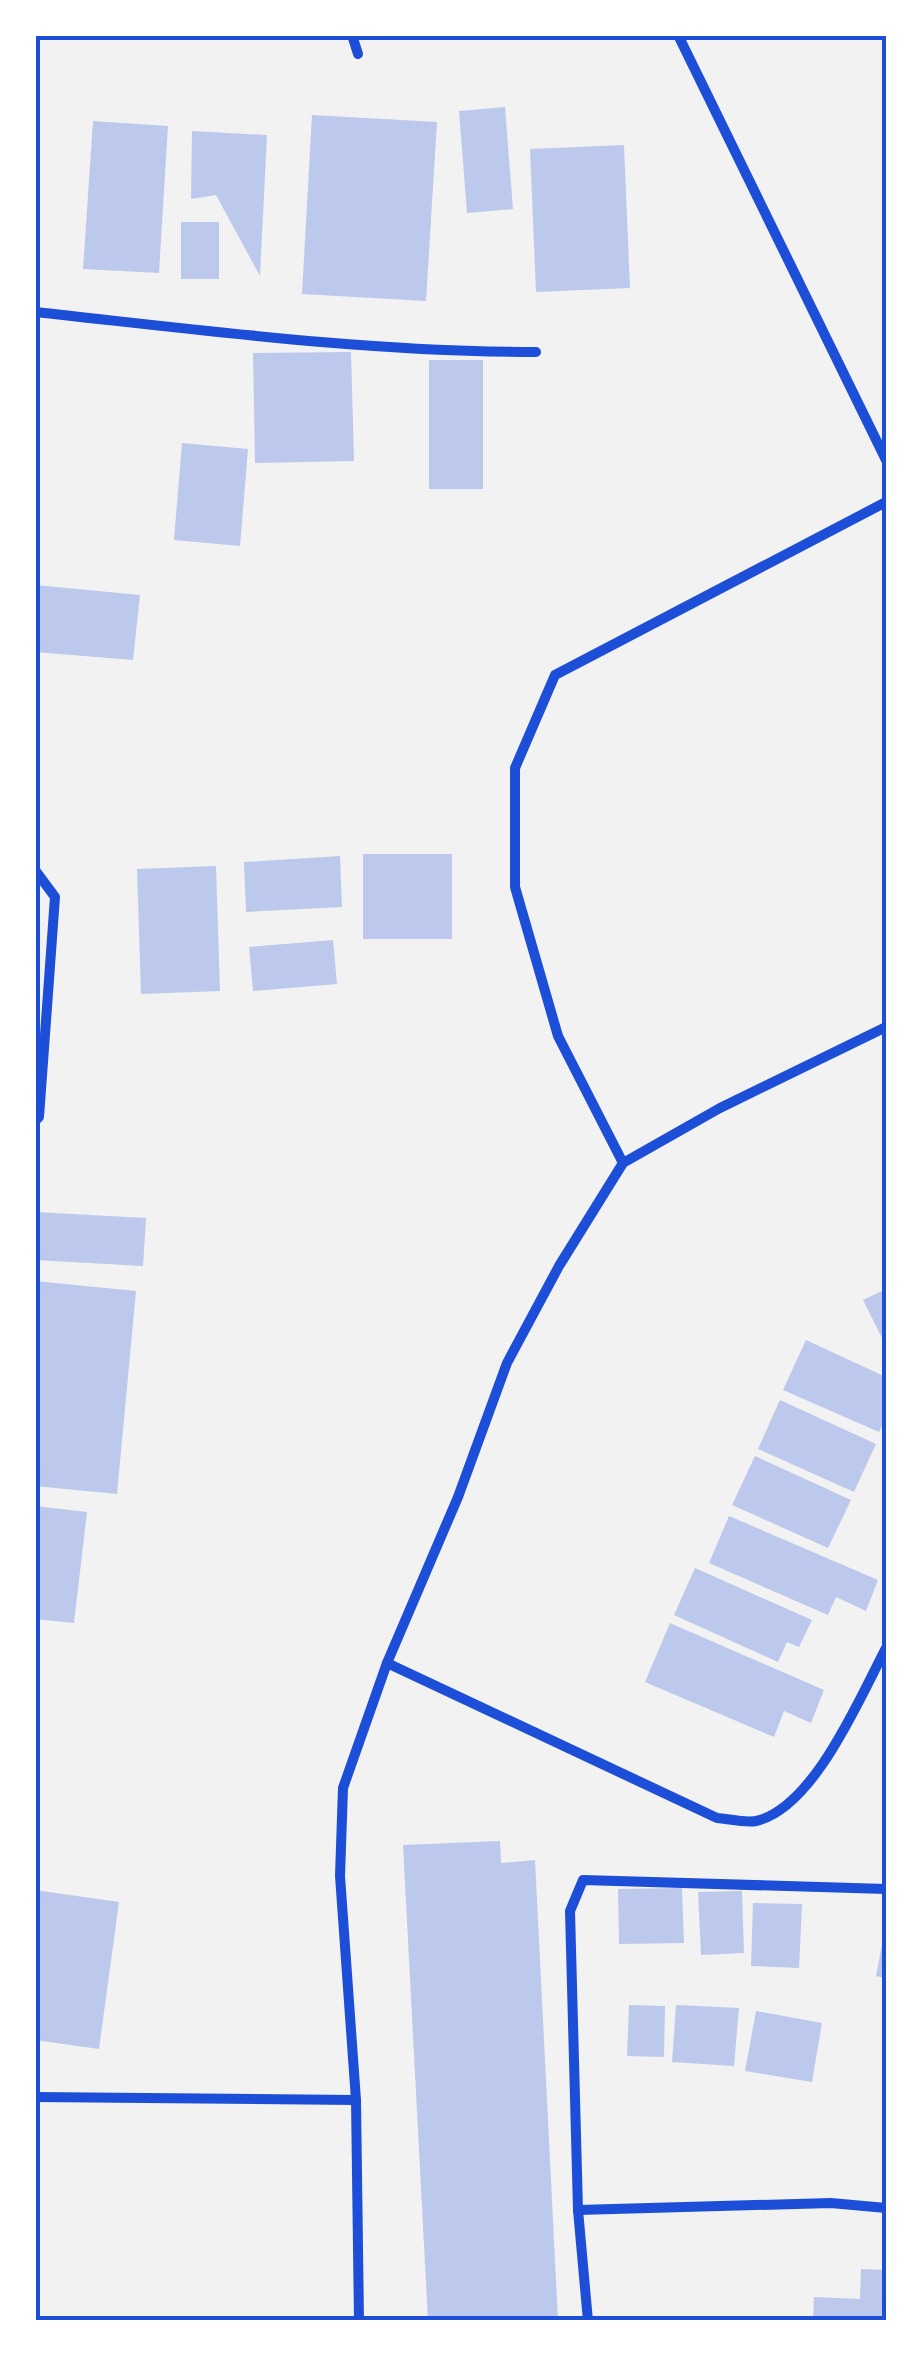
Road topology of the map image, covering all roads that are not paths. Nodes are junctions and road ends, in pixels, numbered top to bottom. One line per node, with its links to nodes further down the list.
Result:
1 (352, 35): 3 (street)
2 (678, 35): 6 (street)
3 (358, 54)
4 (35, 312): 5 (street)
5 (536, 352)
6 (886, 460)
7 (886, 502): 11 (street)
8 (35, 870): 10 (street)
9 (886, 1026): 11 (street)
10 (35, 1121)
11 (623, 1163): 13 (street)
12 (886, 1648): 13 (street)
13 (387, 1663): 16 (street)
14 (886, 1889): 18 (street)
15 (35, 2096): 16 (street)
16 (356, 2100): 19 (street)
17 (886, 2208): 18 (street)
18 (578, 2210): 20 (street)
19 (359, 2321)
20 (588, 2321)

